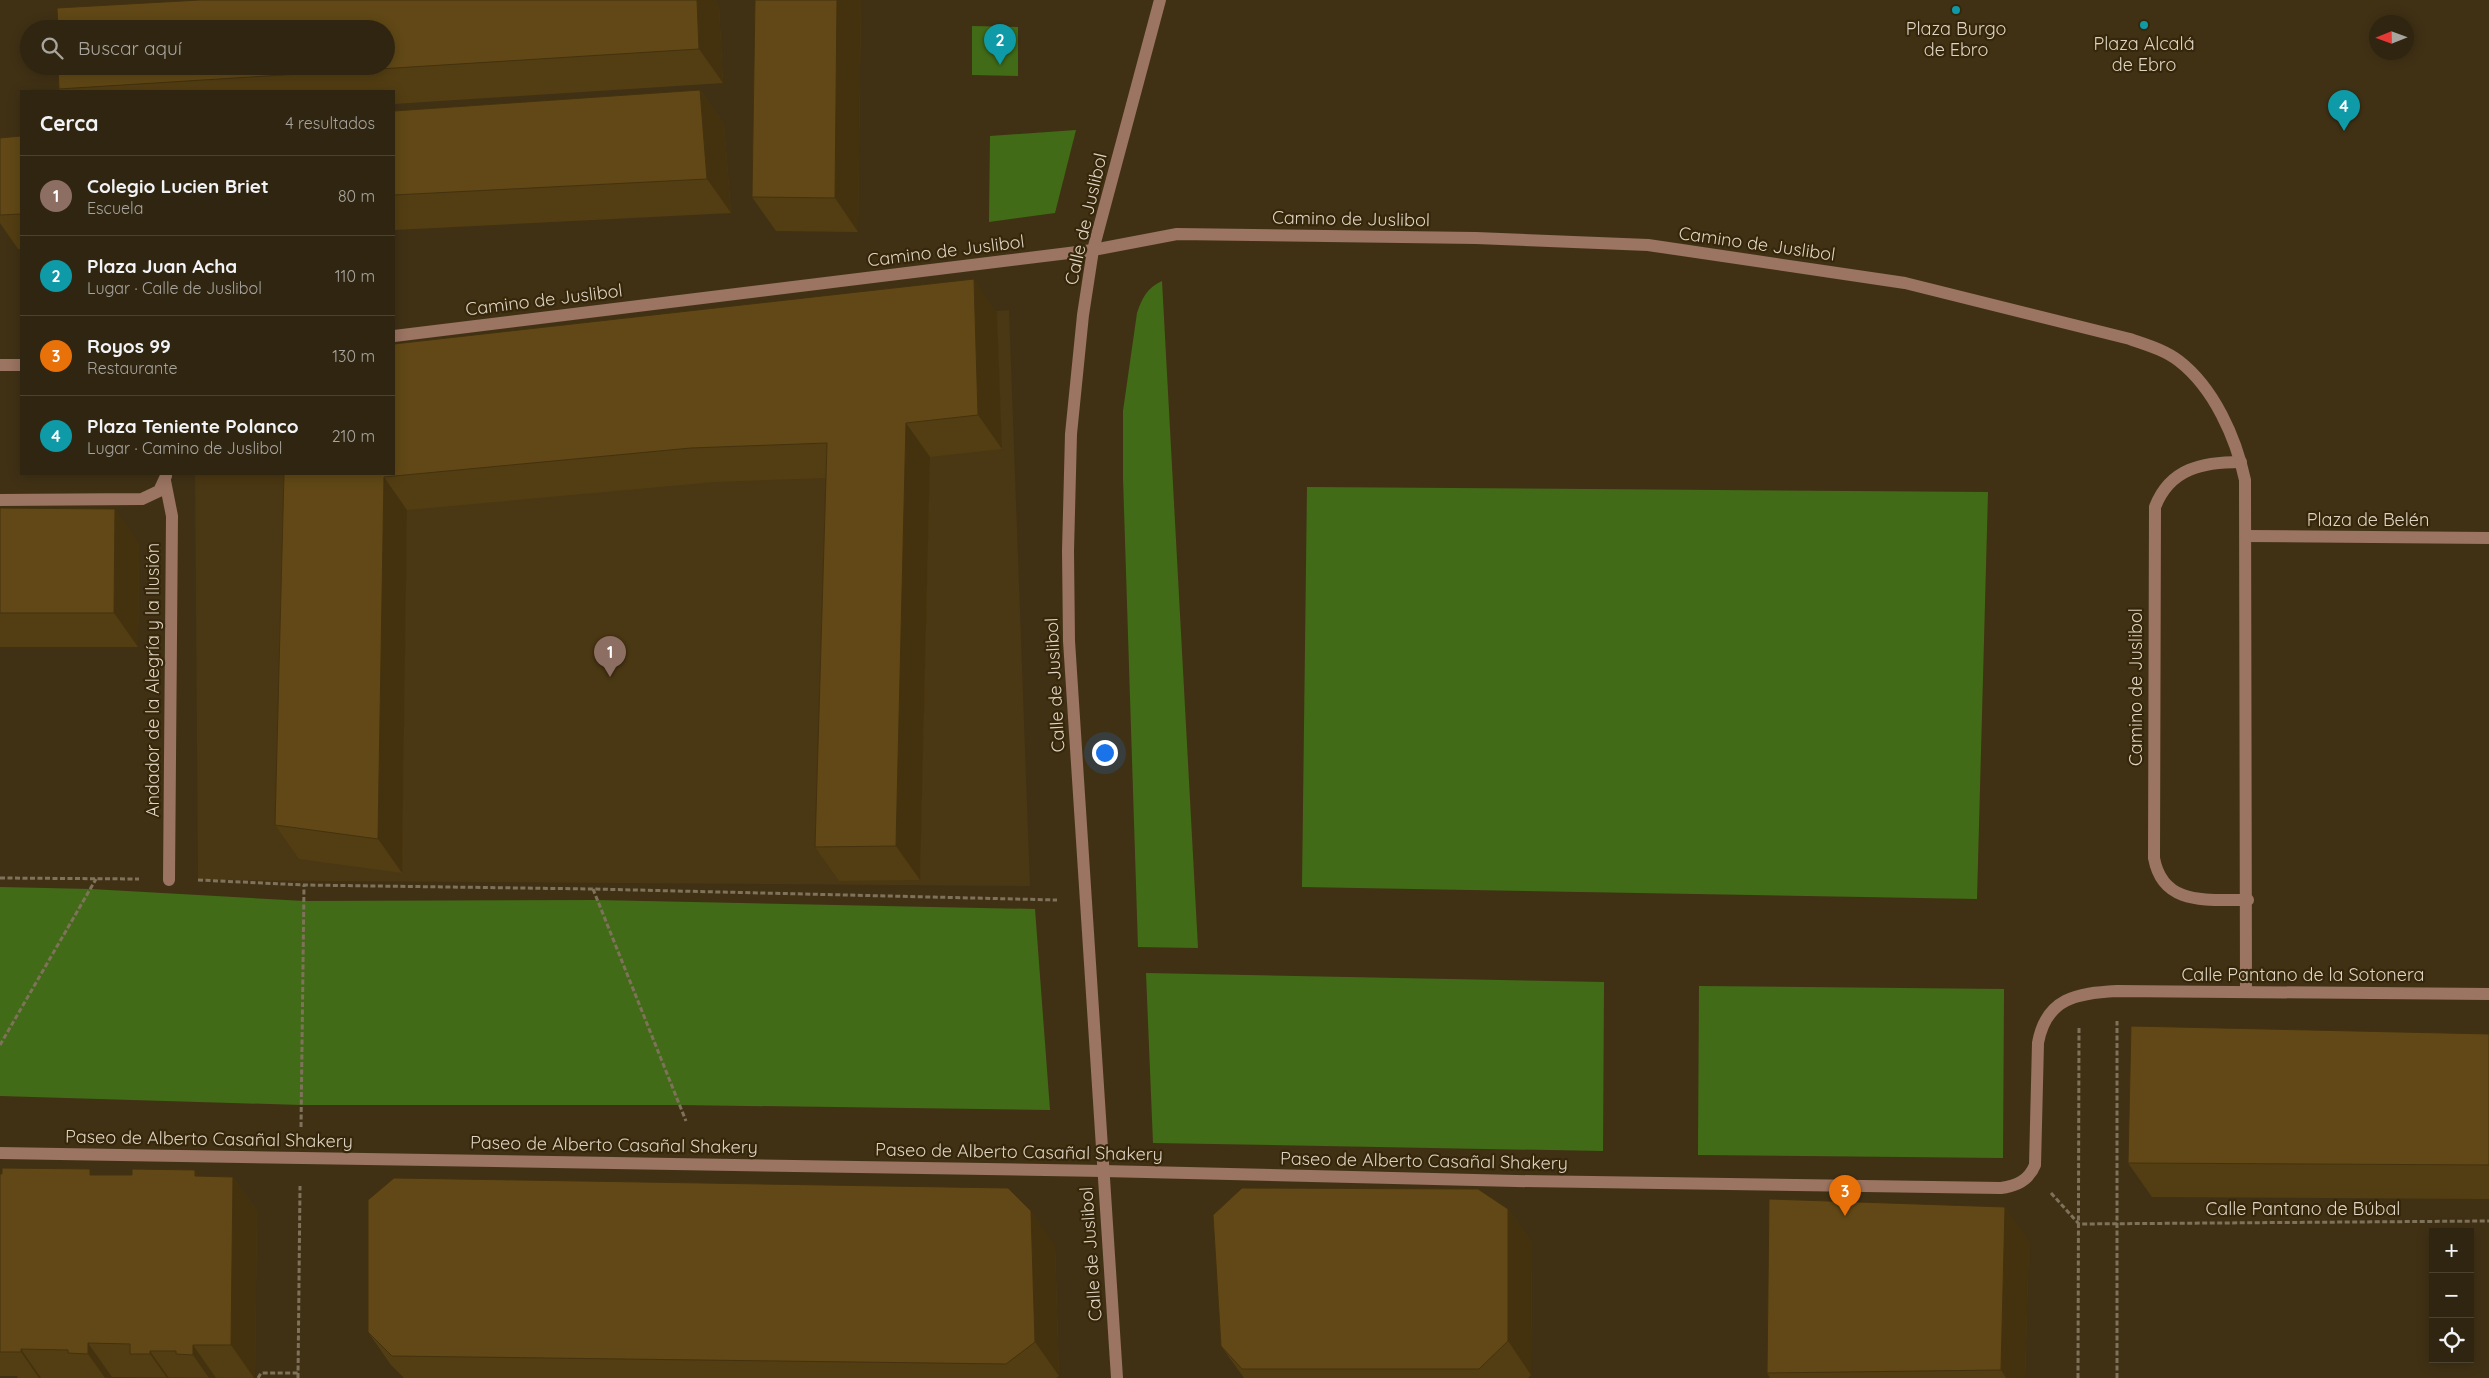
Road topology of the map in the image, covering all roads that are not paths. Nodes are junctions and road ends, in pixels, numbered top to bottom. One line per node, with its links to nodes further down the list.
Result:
1 (1160, 0): 2 (street, Calle de Juslibol)
2 (1093, 250): 3 (street, Camino de Juslibol); 6 (street, Camino de Juslibol); 16 (street, Calle de Juslibol)
3 (395, 336)
4 (0, 365): 5 (street)
5 (20, 365)
6 (2241, 462): 9 (street, Camino de Juslibol); 12 (street, Camino de Juslibol)
7 (166, 477): 8 (street); 11 (street, Andador de la Alegría y la Ilusión)
8 (0, 500)
9 (2246, 536): 10 (street, Plaza de Belén); 12 (street, Camino de Juslibol)
10 (2489, 538)
11 (169, 880)
12 (2248, 900): 13 (street, Camino de Juslibol)
13 (2246, 992): 14 (street, Calle Pantano de la Sotonera); 17 (street, Calle Pantano de la Sotonera)
14 (2489, 994)
15 (0, 1153): 16 (street, Paseo de Alberto Casañal Shakery)
16 (1103, 1170): 17 (street, Paseo de Alberto Casañal Shakery); 18 (street, Calle de Juslibol)
17 (2032, 1173)
18 (1117, 1378)

